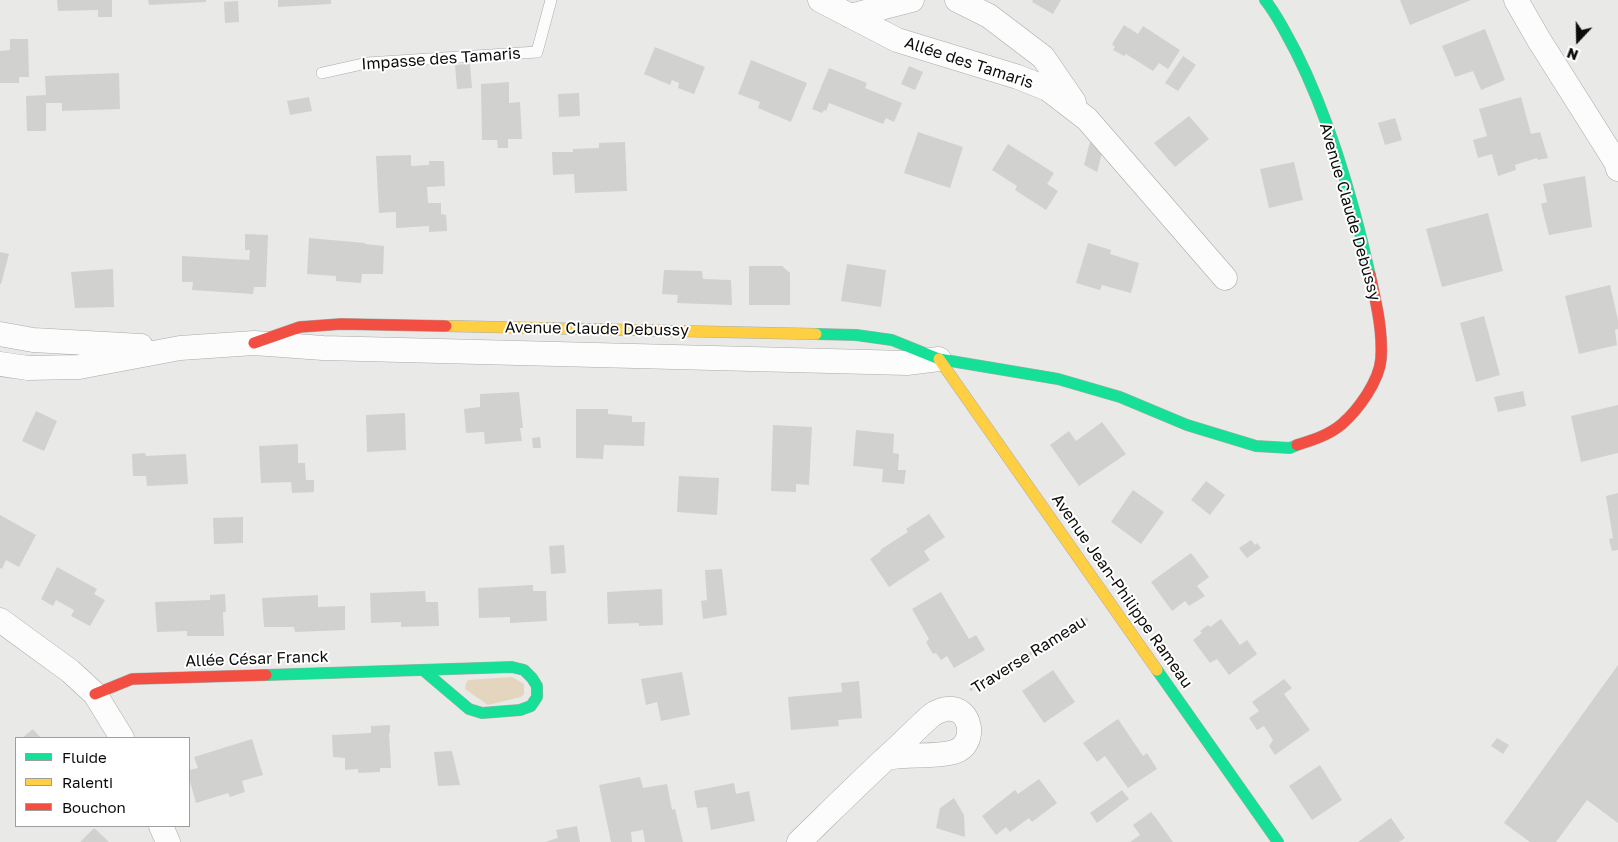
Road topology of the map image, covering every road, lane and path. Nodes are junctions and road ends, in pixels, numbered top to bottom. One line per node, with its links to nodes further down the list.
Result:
1 (551, 0): 8 (lane, Impasse des Tamaris)
2 (820, 0): 7 (street, Allée des Tamaris)
3 (912, 0): 7 (street)
4 (957, 0): 9 (street)
5 (1265, 0): 14 (street, Avenue Claude Debussy)
6 (1516, 0): 10 (street)
7 (850, 16): 9 (street, Allée des Tamaris)
8 (322, 73)
9 (1087, 119): 11 (street, Allée des Tamaris)
10 (1618, 169)
11 (1225, 278)
12 (0, 334): 13 (street, Avenue Claude Debussy)
13 (180, 348): 14 (street, Avenue Claude Debussy); 15 (street, Avenue Claude Debussy)
14 (939, 359): 16 (street, Avenue Jean-Philippe Rameau)
15 (0, 364)
16 (1111, 604): 20 (path, Traverse Rameau); 26 (street, Avenue Jean-Philippe Rameau)
17 (0, 620): 19 (street)
18 (423, 670): 18 (street, Allée César Franck); 19 (street, Allée César Franck)
19 (95, 694): 21 (street)
20 (949, 708): 22 (street); 22 (street)
21 (121, 737)
22 (886, 758): 25 (street)
23 (161, 827): 24 (street)
24 (168, 842)
25 (799, 842)
26 (1278, 842)

